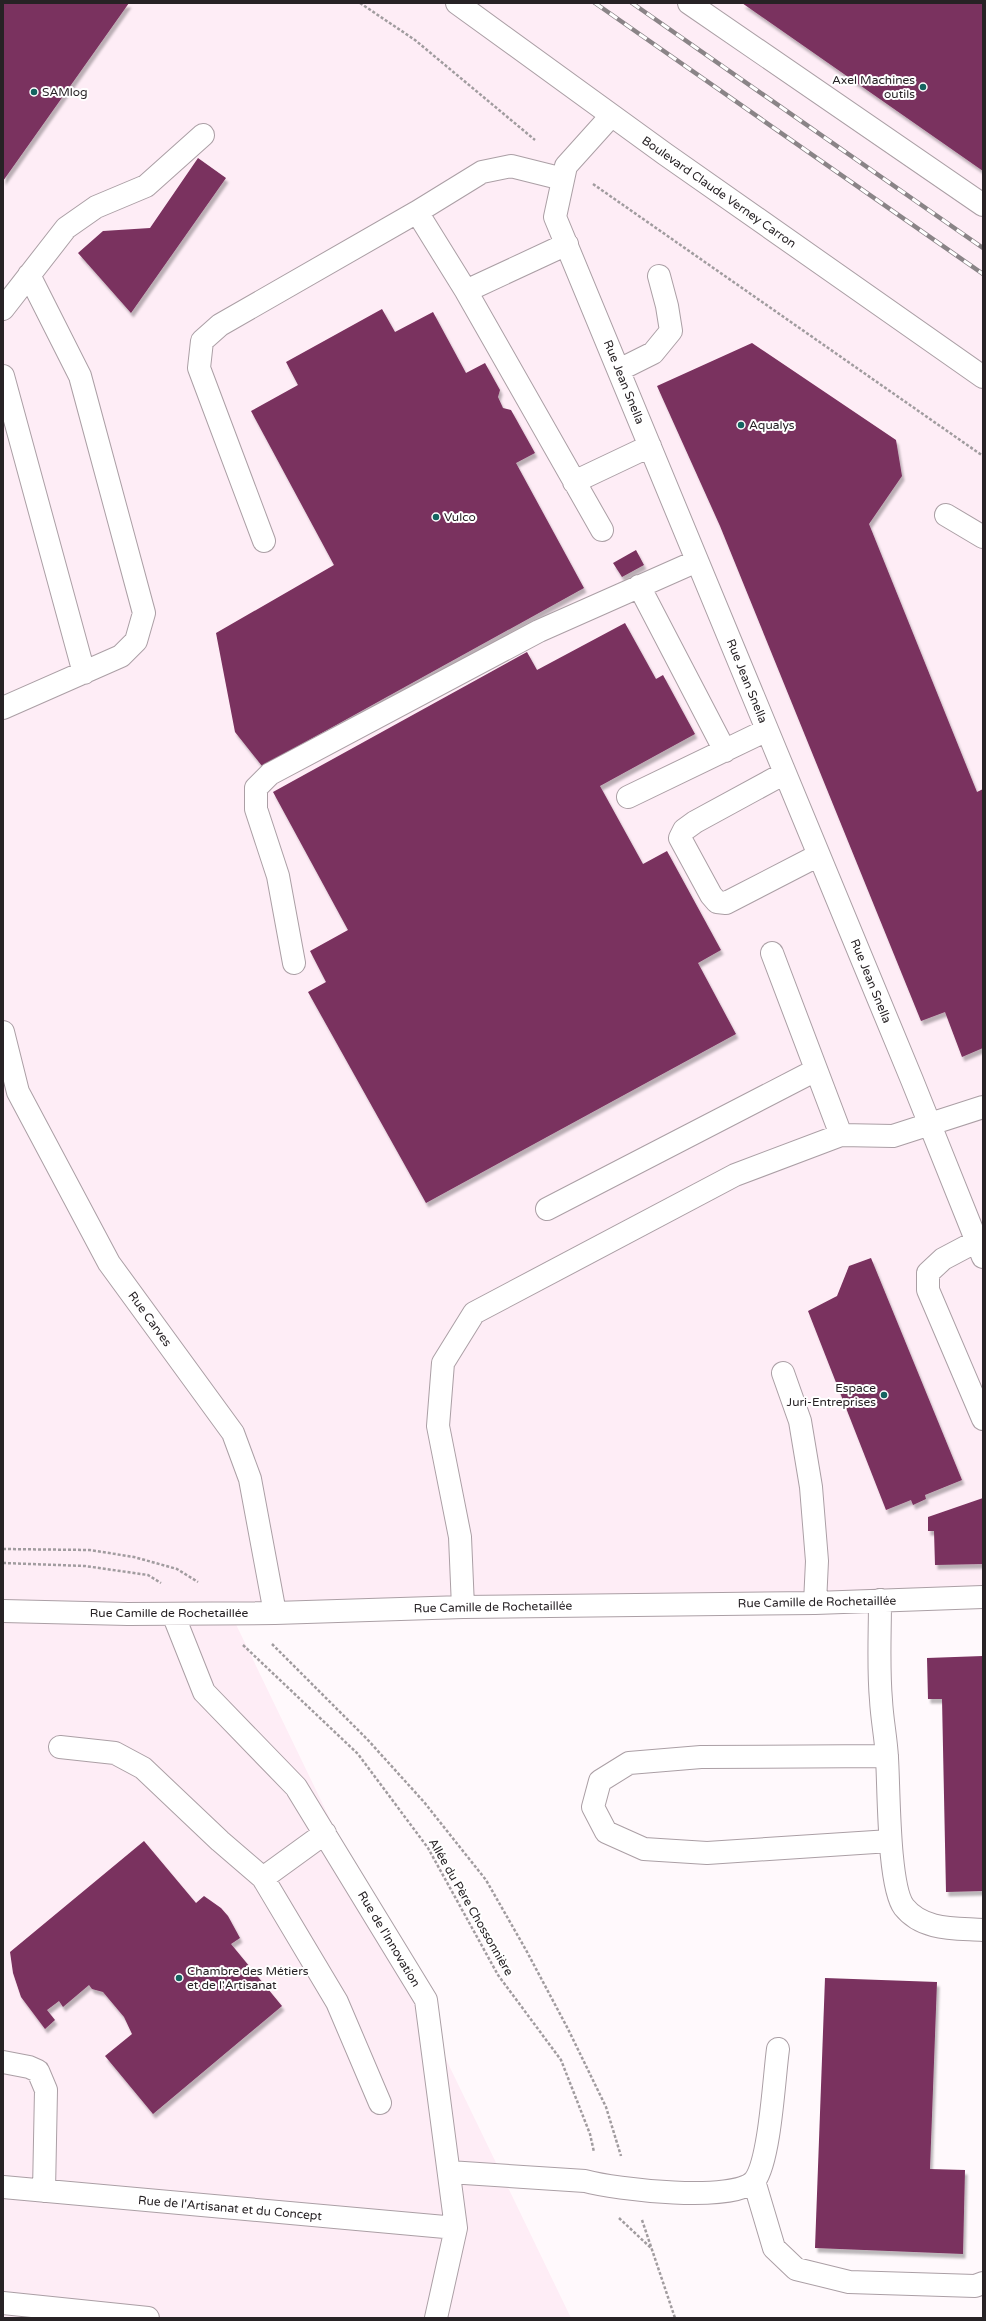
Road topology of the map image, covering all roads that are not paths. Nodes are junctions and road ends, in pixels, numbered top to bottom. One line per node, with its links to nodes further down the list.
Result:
1 (457, 3): 3 (street, Boulevard Claude Verney Carron)
2 (688, 3): 6 (street)
3 (611, 116): 5 (street, Rue Jean Snella); 15 (street, Boulevard Claude Verney Carron)
4 (203, 135): 9 (street)
5 (565, 172): 7 (street); 8 (street, Rue Jean Snella)
6 (983, 205)
7 (417, 212): 11 (street); 21 (street)
8 (567, 244): 11 (street); 13 (street, Rue Jean Snella)
9 (29, 275): 12 (street); 24 (street)
10 (659, 276): 13 (street)
11 (466, 291): 17 (street)
12 (3, 309)
13 (619, 370): 16 (street, Rue Jean Snella)
14 (3, 376): 24 (street)
15 (983, 377)
16 (650, 446): 17 (street); 22 (street, Rue Jean Snella)
17 (574, 482): 19 (street)
18 (946, 515): 20 (street)
19 (602, 530)
20 (983, 537)
21 (264, 541)
22 (697, 561): 23 (street); 26 (street, Rue Jean Snella)
23 (639, 586): 27 (street); 32 (street)
24 (84, 673): 25 (street)
25 (4, 702)
26 (767, 730): 27 (street); 28 (street, Rue Jean Snella)
27 (725, 751): 29 (street)
28 (785, 773): 30 (street, Rue Jean Snella); 30 (street)
29 (628, 797)
30 (819, 855): 36 (street, Rue Jean Snella)
31 (772, 953): 34 (street)
32 (294, 963)
33 (3, 1032): 47 (street, Rue Carves)
34 (816, 1070): 37 (street); 38 (street)
35 (983, 1107): 36 (street)
36 (930, 1125): 37 (street); 39 (street, Rue Jean Snella)
37 (841, 1135): 45 (street)
38 (547, 1209)
39 (980, 1249): 41 (street)
40 (783, 1373): 44 (street)
41 (983, 1419)
42 (983, 1597): 43 (street, Rue Camille de Rochetaillée)
43 (880, 1600): 44 (street, Rue Camille de Rochetaillée); 50 (street)
44 (815, 1603): 45 (street, Rue Camille de Rochetaillée)
45 (462, 1607): 47 (street, Rue Camille de Rochetaillée)
46 (3, 1611): 48 (street, Rue Camille de Rochetaillée)
47 (275, 1613): 48 (street, Rue Camille de Rochetaillée)
48 (173, 1614): 51 (street, Rue de l'Innovation)
49 (60, 1747): 53 (street)
50 (887, 1756): 52 (street); 52 (street)
51 (325, 1833): 53 (street); 58 (street, Rue de l'Innovation)
52 (890, 1841): 54 (street)
53 (263, 1878): 57 (street)
54 (983, 1930)
55 (778, 2049): 59 (street)
56 (3, 2062): 61 (street)
57 (380, 2103)
58 (449, 2172): 59 (street); 62 (street, Rue de l'Innovation)
59 (754, 2181): 63 (street)
60 (3, 2187): 61 (street, Rue de l'Artisanat et du Concept)
61 (44, 2191): 62 (street, Rue de l'Artisanat et du Concept)
62 (456, 2228): 66 (street, Rue de l'Innovation)
63 (983, 2283)
64 (3, 2303): 65 (street)
65 (148, 2318)
66 (436, 2318)

